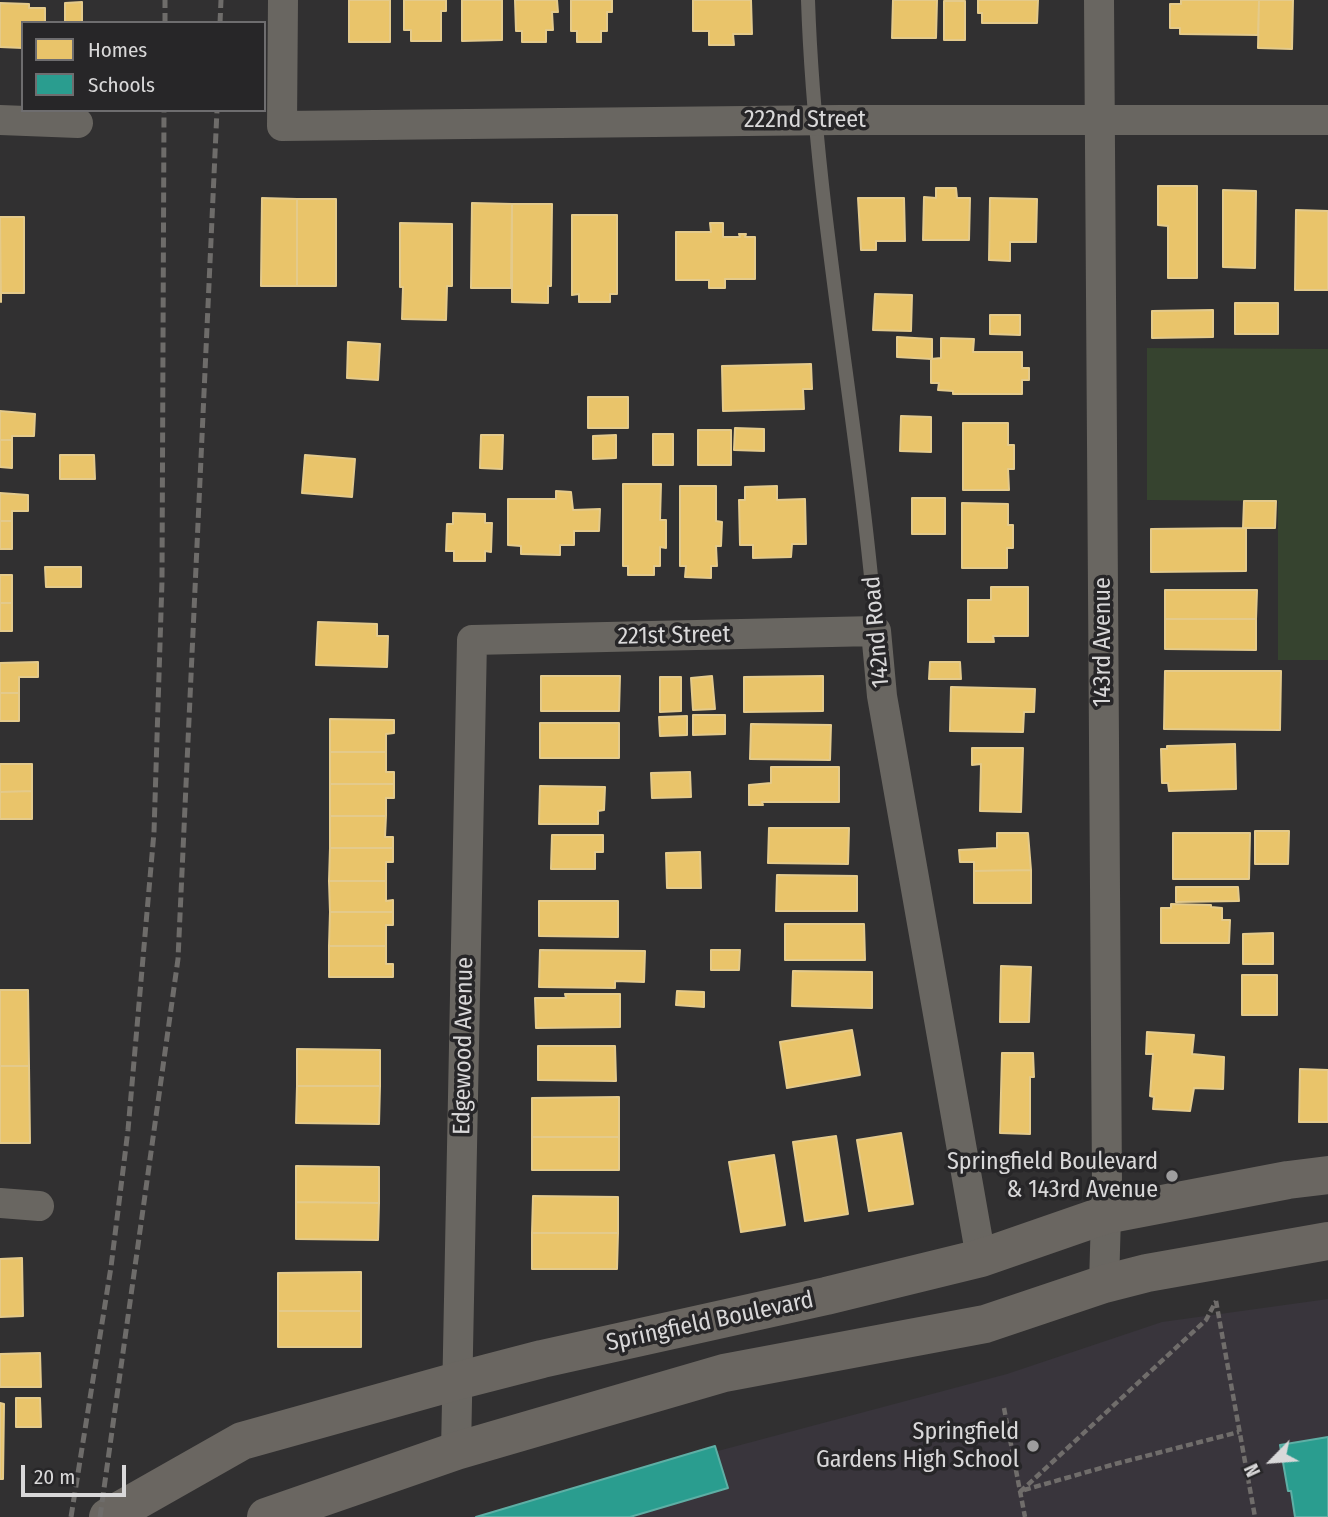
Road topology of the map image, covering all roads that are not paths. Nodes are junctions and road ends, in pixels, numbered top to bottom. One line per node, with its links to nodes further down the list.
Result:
1 (284, 0): 5 (street, 222nd Street)
2 (808, 0): 5 (lane, 142nd Road)
3 (1099, 0): 6 (street, 143rd Avenue)
4 (0, 120): 8 (street)
5 (815, 120): 6 (street, 222nd Street); 9 (lane, 142nd Road)
6 (1099, 120): 7 (street, 222nd Street); 14 (street, 143rd Avenue)
7 (1328, 120)
8 (78, 123)
9 (876, 631): 10 (street, 221st Street); 16 (street, 142nd Road)
10 (472, 640): 18 (street, Edgewood Avenue)
11 (1328, 1175): 14 (main road, Springfield Boulevard)
12 (0, 1203): 13 (street)
13 (39, 1206)
14 (1105, 1214): 16 (main road, Springfield Boulevard); 17 (street, 143rd Avenue)
15 (1328, 1241): 17 (main road)
16 (981, 1258): 18 (main road, Springfield Boulevard)
17 (1104, 1284): 19 (main road)
18 (457, 1381): 19 (street, Edgewood Avenue); 20 (main road, Springfield Boulevard)
19 (456, 1451): 21 (main road)
20 (108, 1517)
21 (266, 1517)

